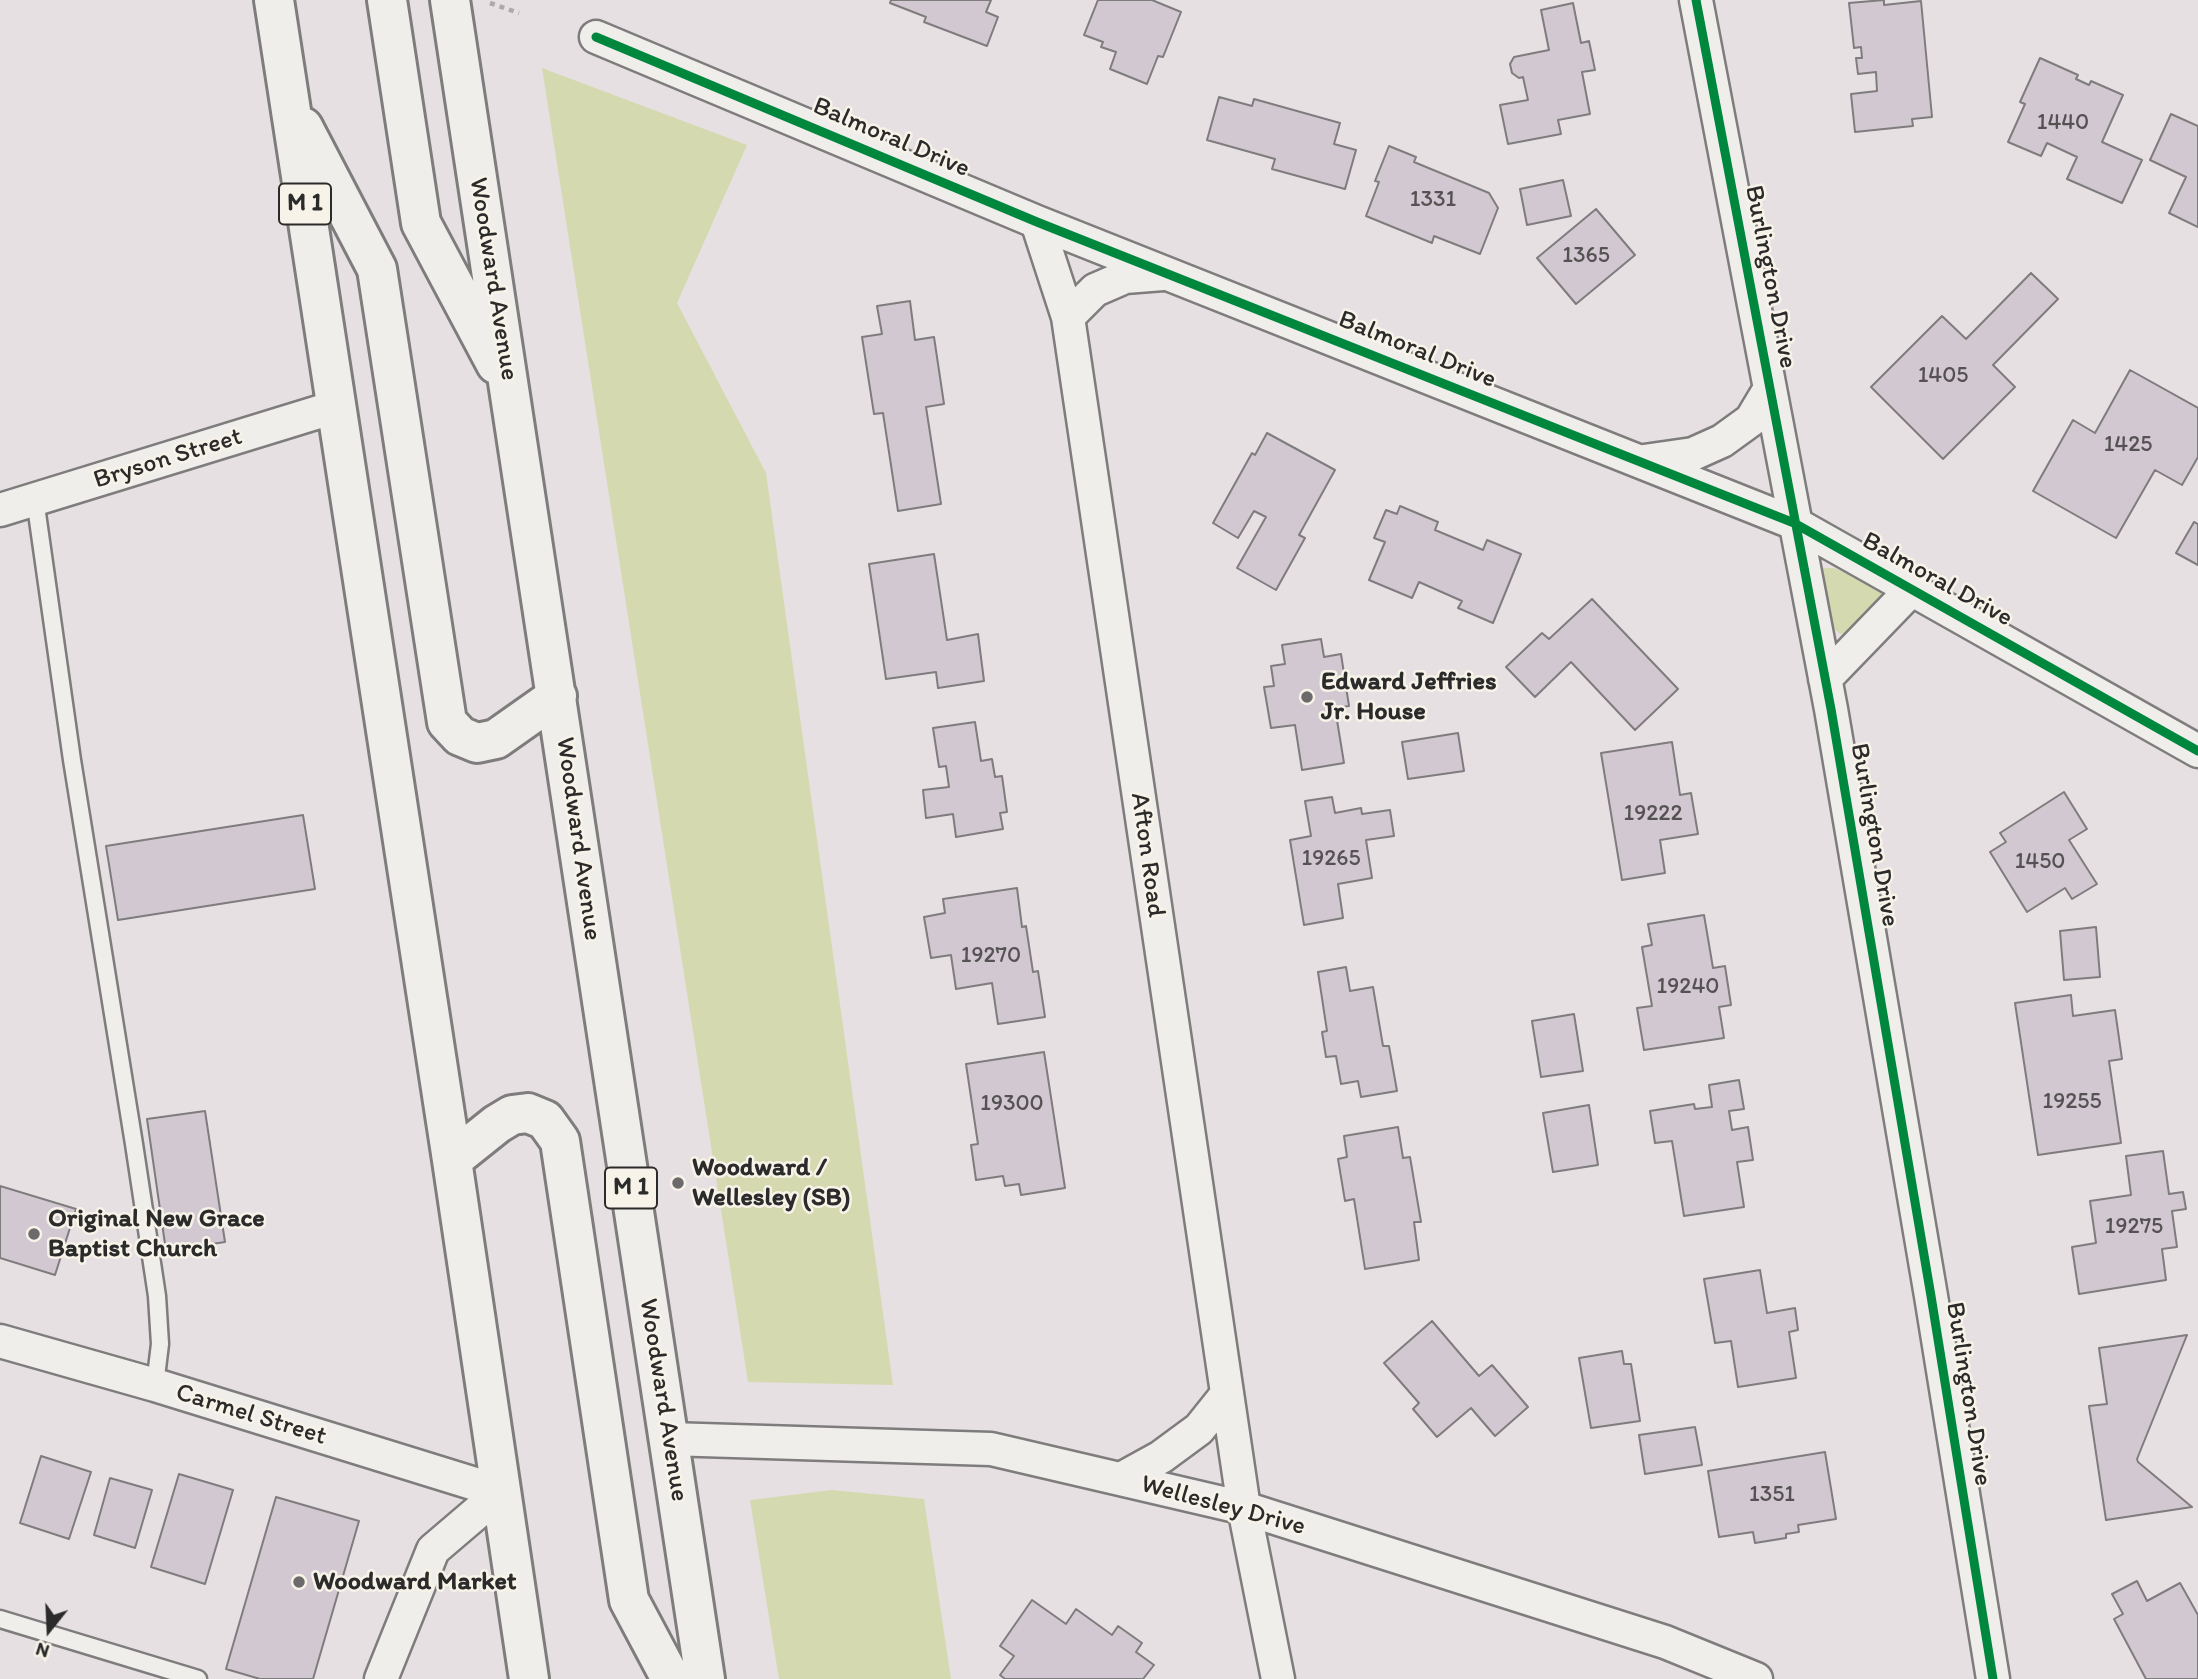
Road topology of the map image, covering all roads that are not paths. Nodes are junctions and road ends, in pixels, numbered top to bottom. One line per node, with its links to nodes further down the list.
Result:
1 (274, 0): 6 (main road, M 1)
2 (387, 0): 10 (main road)
3 (450, 0): 10 (main road, Woodward Avenue / M 1)
4 (1696, 0): 11 (street, Burlington Drive)
5 (596, 37): 7 (street, Balmoral Drive)
6 (289, 101): 12 (main road, M 1); 19 (main road)
7 (1037, 222): 8 (street, Balmoral Drive); 9 (street, Afton Road)
8 (1168, 274): 9 (street); 13 (street, Balmoral Drive)
9 (1068, 317): 24 (street, Afton Road)
10 (510, 390): 19 (main road, Woodward Avenue / M 1)
11 (1769, 390): 13 (street); 16 (street, Burlington Drive)
12 (335, 407): 14 (street, Bryson Street); 21 (main road, M 1)
13 (1641, 462): 16 (street, Balmoral Drive)
14 (35, 499): 15 (street, Bryson Street); 23 (lane)
15 (0, 510)
16 (1794, 523): 17 (street, Balmoral Drive); 18 (street, Burlington Drive)
17 (1912, 589): 18 (street, Balmoral Drive); 20 (street, Balmoral Drive)
18 (1825, 679): 31 (street, Burlington Drive)
19 (556, 696): 25 (main road, Woodward Avenue / M 1)
20 (2198, 751)
21 (452, 1160): 27 (main road, M 1); 36 (main road)
22 (0, 1341): 23 (street, Carmel Street)
23 (155, 1385): 27 (street, Carmel Street)
24 (1227, 1394): 26 (street); 28 (street, Afton Road)
25 (669, 1439): 26 (street, Wellesley Drive); 37 (main road, Woodward Avenue / M 1)
26 (1121, 1479): 28 (street, Wellesley Drive)
27 (501, 1492): 30 (main road, M 1); 33 (street)
28 (1244, 1508): 38 (street, Afton Road); 39 (street, Wellesley Drive)
29 (0, 1619): 32 (lane)
30 (522, 1634): 34 (main road, M 1); 35 (main road)
31 (1987, 1671)
32 (198, 1679)
33 (381, 1679)
34 (529, 1679)
35 (545, 1679)
36 (671, 1679)
37 (705, 1679)
38 (1278, 1679)
39 (1756, 1679)

